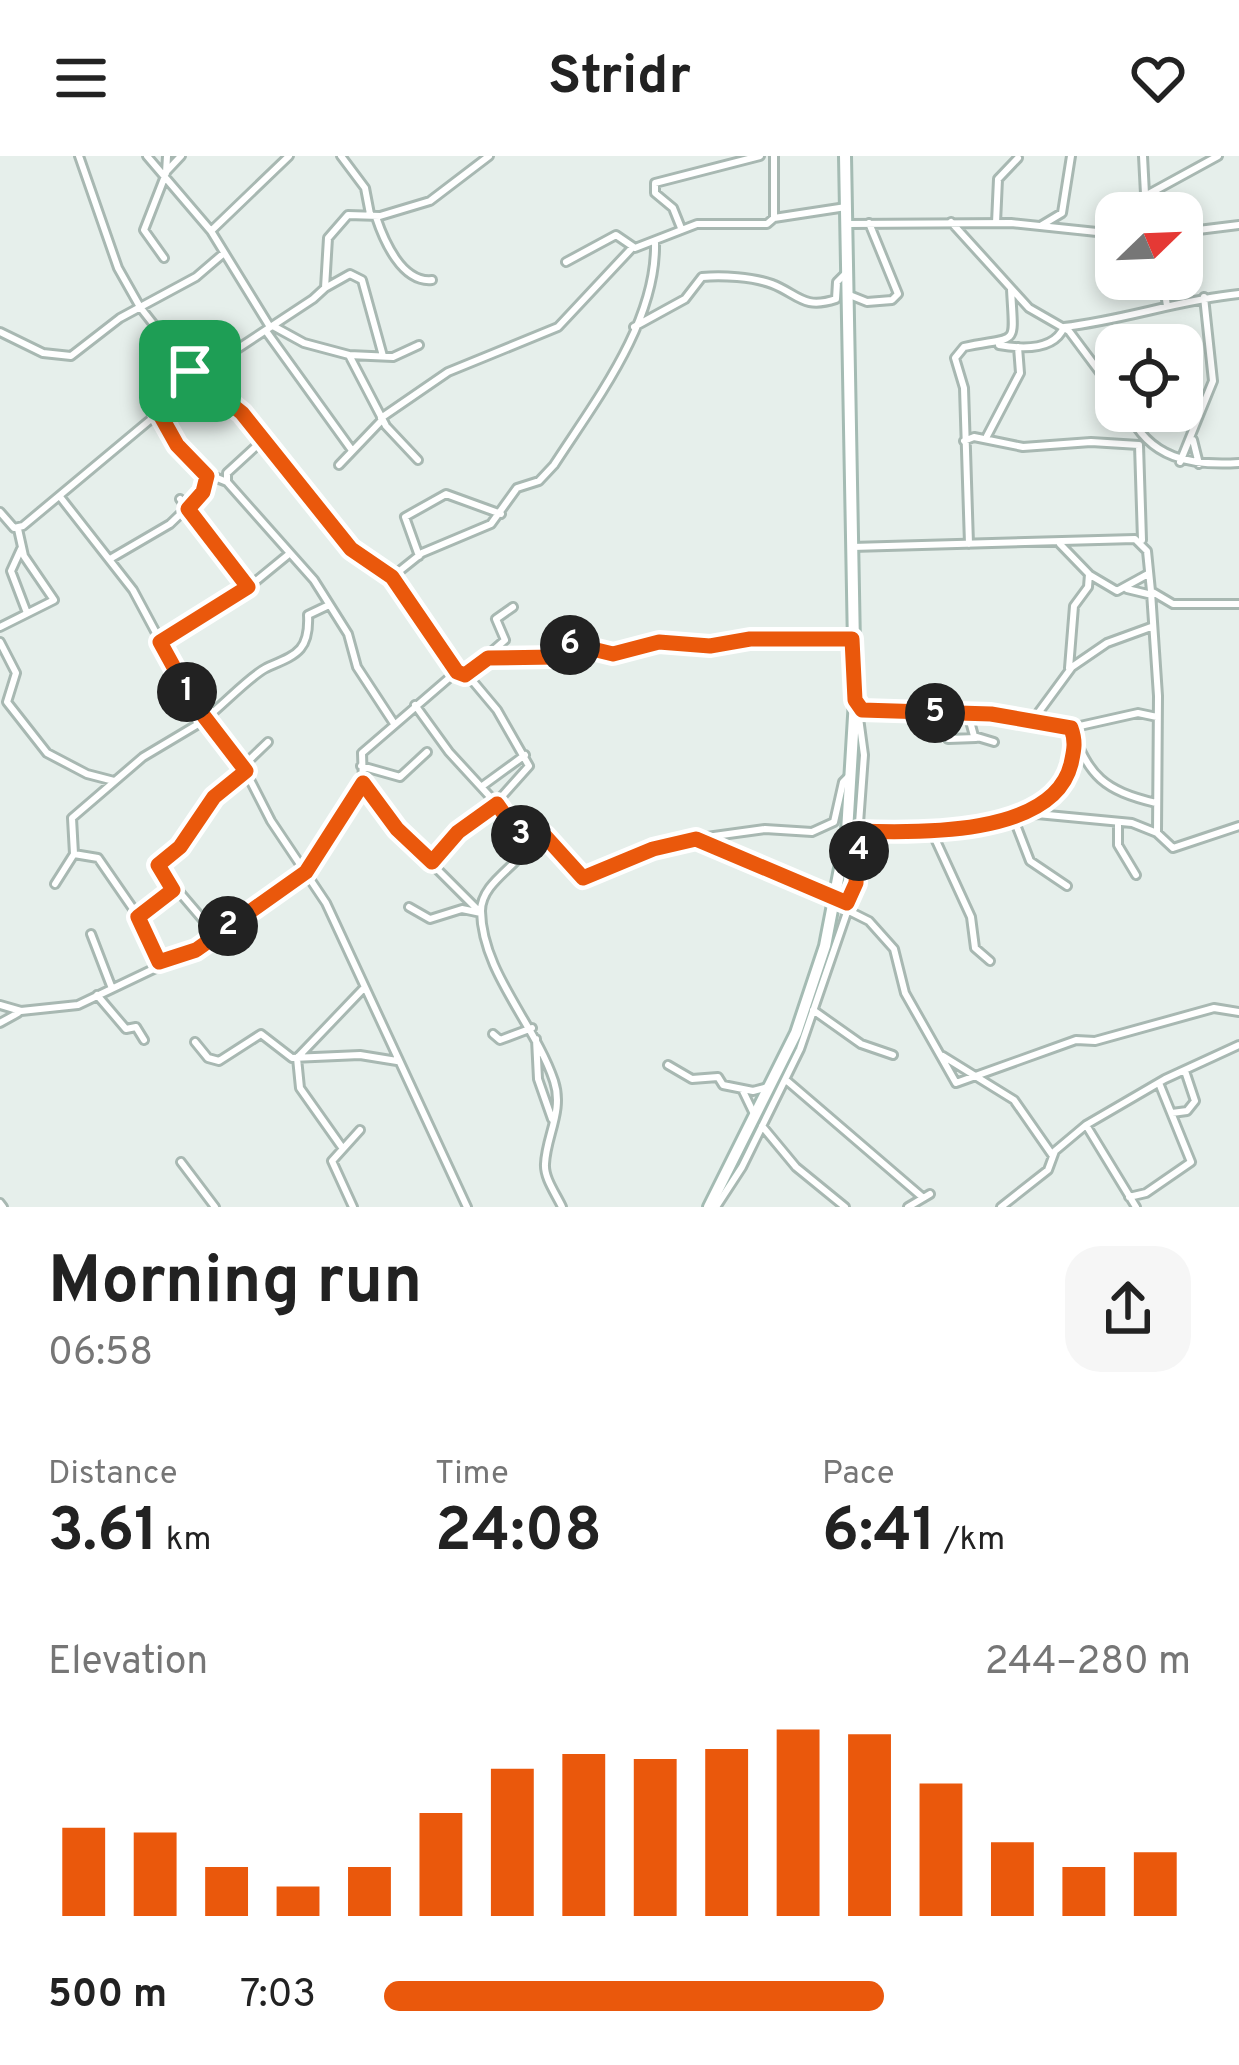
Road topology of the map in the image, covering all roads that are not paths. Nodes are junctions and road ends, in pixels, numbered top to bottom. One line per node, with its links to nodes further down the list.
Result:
1 (79, 156): 49 (street)
2 (147, 156): 17 (street)
3 (167, 156): 17 (street)
4 (181, 156): 17 (street)
5 (272, 156): 16 (street)
6 (289, 156): 16 (street)
7 (341, 156): 20 (street)
8 (489, 156): 23 (street)
9 (760, 156): 31 (street)
10 (774, 156): 24 (street)
11 (845, 156): 21 (main road)
12 (1071, 156): 30 (street)
13 (1143, 156): 18 (street)
14 (1218, 156): 19 (street)
15 (1018, 158): 27 (street)
16 (278, 164): 33 (street)
17 (166, 175): 33 (street); 38 (street)
18 (1145, 192)
19 (1152, 192)
20 (366, 201): 22 (street); 23 (street)
21 (847, 207): 24 (street); 28 (main road)
22 (354, 212): 23 (street); 42 (street)
23 (373, 215): 41 (street)
24 (775, 218): 31 (street)
25 (951, 222): 26 (street); 27 (street); 43 (street)
26 (869, 223): 28 (street); 44 (street)
27 (995, 223): 30 (street)
28 (847, 224): 40 (main road)
29 (1239, 225): 32 (street)
30 (1039, 226): 34 (street)
31 (681, 228): 35 (street)
32 (1203, 229)
33 (211, 231): 37 (street)
34 (1095, 233)
35 (655, 242): 36 (street); 50 (street)
36 (632, 248): 39 (street); 64 (street)
37 (224, 253): 49 (street); 52 (street)
38 (164, 258)
39 (566, 262)
40 (847, 272): 44 (main road); 50 (street)
41 (432, 280)
42 (325, 288): 52 (street); 60 (street)
43 (1011, 289): 51 (street); 54 (street)
44 (848, 294): 88 (main road)
45 (1239, 294): 46 (street)
46 (1204, 297): 48 (street); 67 (street)
47 (1166, 300): 48 (street)
48 (1167, 306): 51 (street)
49 (140, 307): 53 (street); 62 (street)
50 (634, 327): 83 (street)
51 (1064, 327): 57 (street); 61 (street)
52 (270, 328): 59 (street); 62 (street); 71 (street)
53 (0, 332)
54 (1020, 332): 56 (street); 57 (street); 58 (street)
55 (419, 345): 60 (street)
56 (999, 345): 58 (street); 69 (street)
57 (1035, 346): 58 (street)
58 (1018, 347): 66 (street)
59 (349, 356): 60 (street); 64 (street)
60 (383, 356)
61 (1095, 367)
62 (190, 371): 63 (street); 68 (street)
63 (158, 411): 77 (street); 79 (street)
64 (382, 419): 71 (street); 72 (street)
65 (1140, 434): 70 (street); 73 (street)
66 (984, 438): 69 (street); 70 (street)
67 (1193, 438): 73 (street); 74 (street)
68 (264, 440): 78 (street); 95 (street)
69 (964, 442): 86 (street)
70 (1139, 446): 85 (street)
71 (351, 449): 76 (street)
72 (418, 460)
73 (1180, 462): 74 (street)
74 (1199, 464): 75 (street)
75 (1237, 464)
76 (339, 465)
77 (207, 476): 78 (street); 80 (street)
78 (227, 482): 90 (street)
79 (61, 498): 84 (street); 92 (street)
80 (196, 500): 81 (street); 81 (street)
81 (188, 509): 92 (street); 96 (street)
82 (0, 512): 84 (street)
83 (501, 514): 91 (street); 91 (street)
84 (18, 529): 89 (street)
85 (1142, 543): 87 (street); 94 (street)
86 (969, 544): 87 (street); 88 (street)
87 (1060, 544): 93 (street)
88 (852, 547): 105 (main road)
89 (21, 549): 102 (street); 102 (street)
90 (290, 554): 96 (street); 100 (street)
91 (419, 556): 95 (street)
92 (110, 560): 107 (street)
93 (1089, 574): 97 (street); 109 (street)
94 (1148, 574): 97 (street); 98 (street)
95 (392, 577): 110 (street)
96 (248, 587): 107 (street)
97 (1127, 589): 98 (street)
98 (1151, 593): 99 (street); 104 (street)
99 (1239, 604)
100 (329, 605): 116 (street); 118 (street)
101 (513, 607): 108 (street)
102 (27, 613): 103 (street)
103 (0, 627)
104 (1151, 627): 109 (street); 115 (street)
105 (852, 639): 108 (street); 112 (main road)
106 (0, 642): 129 (street)
107 (160, 642): 116 (street)
108 (488, 658): 110 (street)
109 (1069, 671): 117 (street)
110 (461, 674): 111 (street); 125 (street)
111 (415, 705): 118 (street); 131 (street)
112 (858, 705): 113 (street); 128 (main road); 134 (street)
113 (941, 713): 114 (street); 120 (street)
114 (968, 714): 117 (street); 120 (street)
115 (1157, 717): 119 (street); 132 (street)
116 (205, 719): 127 (street); 129 (street)
117 (1033, 720): 119 (street)
118 (393, 722): 126 (street)
119 (1071, 728): 123 (street)
120 (976, 738): 122 (street)
121 (268, 742): 127 (street)
122 (994, 742)
123 (1076, 746): 132 (street); 135 (street)
124 (427, 752): 126 (street)
125 (525, 755): 131 (street); 133 (street)
126 (361, 766): 130 (street)
127 (244, 768): 146 (street); 150 (street)
128 (852, 773): 142 (street); 151 (main road)
129 (114, 781): 144 (street)
130 (363, 783): 145 (street); 146 (street)
131 (481, 787): 133 (street)
132 (1156, 803): 141 (street)
133 (497, 804): 143 (street); 145 (street)
134 (860, 816): 139 (street); 140 (street)
135 (1014, 817): 136 (street); 138 (street); 149 (street)
136 (1118, 824): 141 (street); 147 (street)
137 (1239, 826): 141 (street)
138 (931, 830): 140 (street); 157 (street)
139 (858, 831): 140 (street); 151 (street)
140 (875, 831)
141 (1156, 833)
142 (696, 839): 143 (street); 151 (street)
143 (524, 844): 153 (street)
144 (74, 854): 148 (street); 154 (street)
145 (432, 862): 153 (street)
146 (306, 872): 156 (street); 160 (street)
147 (1136, 875)
148 (55, 884)
149 (1066, 886)
150 (173, 890): 154 (street); 156 (street)
151 (842, 904): 163 (street); 172 (street); 179 (main road)
152 (409, 907): 153 (street)
153 (481, 913): 167 (street)
154 (138, 916): 158 (street)
155 (91, 934): 159 (street)
156 (216, 935): 158 (street)
157 (990, 961)
158 (159, 962): 159 (street)
159 (111, 986): 161 (street)
160 (363, 989): 174 (street); 175 (street)
161 (97, 995): 164 (street); 169 (street)
162 (0, 1005): 164 (street)
163 (813, 1010): 173 (street); 179 (street)
164 (21, 1011): 166 (street)
165 (1239, 1012): 178 (street)
166 (0, 1023)
167 (534, 1032): 168 (street); 184 (street); 184 (street)
168 (493, 1034)
169 (144, 1040)
170 (195, 1042): 174 (street)
171 (1239, 1045): 177 (street)
172 (938, 1051): 178 (street); 178 (street)
173 (892, 1054)
174 (298, 1058): 175 (street); 187 (street)
175 (397, 1061): 194 (street)
176 (668, 1065): 181 (street)
177 (1185, 1071): 180 (street); 182 (street)
178 (976, 1080): 188 (street)
179 (780, 1083): 181 (street); 183 (main road); 197 (street)
180 (1158, 1083): 182 (street); 185 (street)
181 (742, 1090): 183 (street)
182 (1172, 1113): 190 (street)
183 (759, 1123): 191 (main road); 196 (street)
184 (554, 1124): 195 (street)
185 (1086, 1125): 188 (street); 190 (street)
186 (360, 1130): 187 (street)
187 (341, 1146): 193 (street)
188 (1053, 1156): 198 (street)
189 (181, 1162): 192 (street)
190 (1129, 1196): 199 (street)
191 (713, 1205)
192 (215, 1207)
193 (353, 1207)
194 (467, 1207)
195 (562, 1207)
196 (845, 1207)
197 (908, 1207)
198 (1000, 1207)
199 (1136, 1207)

